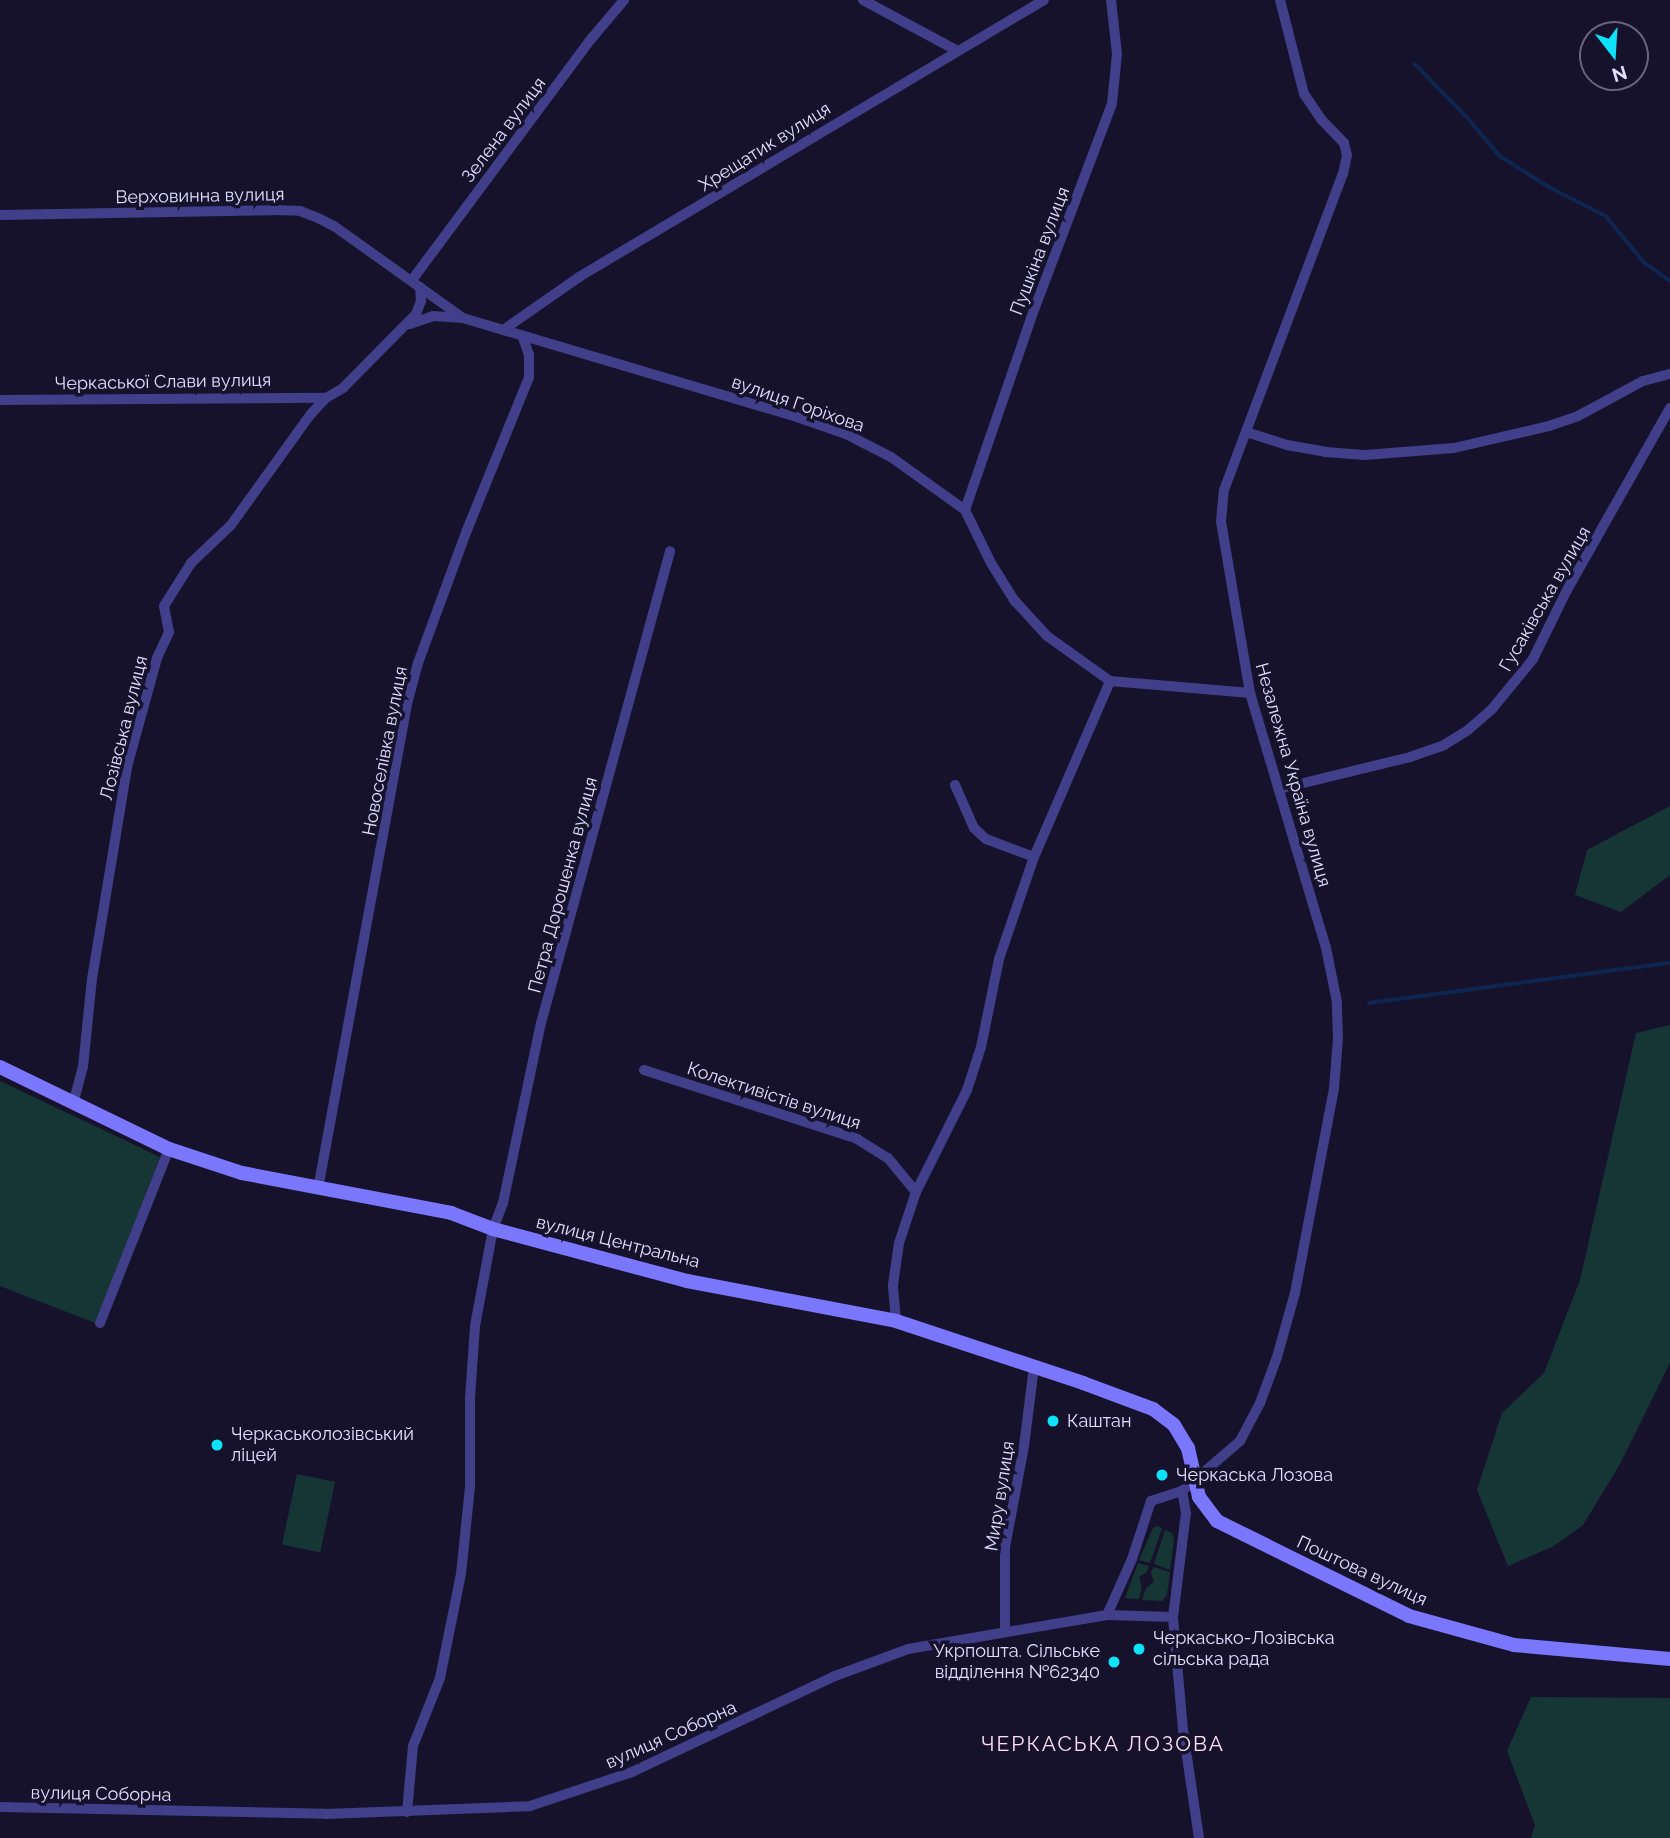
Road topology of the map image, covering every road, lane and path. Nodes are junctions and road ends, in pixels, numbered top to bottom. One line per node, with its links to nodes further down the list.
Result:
1 (624, 0): 8 (street, Зелена вулиця)
2 (863, 0): 6 (street)
3 (1044, 0): 6 (street, Хрещатик вулиця)
4 (1111, 0): 18 (street, Пушкіна вулиця)
5 (1280, 0): 17 (street, Незалежна Україна вулиця)
6 (956, 50): 11 (street, Хрещатик вулиця)
7 (0, 215): 8 (street, Верховинна вулиця)
8 (416, 284): 9 (street, вулиця Горіхова); 10 (street, Лозівська вулиця)
9 (463, 318): 10 (street); 11 (street, вулиця Горіхова)
10 (406, 325): 14 (street, Лозівська вулиця)
11 (506, 328): 12 (street, вулиця Горіхова)
12 (522, 335): 18 (street, вулиця Горіхова); 29 (street, Новоселівка вулиця)
13 (1670, 374): 17 (street)
14 (326, 398): 15 (street, Черкаської Слави вулиця); 27 (street, Лозівська вулиця)
15 (0, 400)
16 (1670, 408): 23 (street, Гусаківська вулиця)
17 (1246, 432): 21 (street, Незалежна Україна вулиця)
18 (965, 510): 20 (street, вулиця Горіхова)
19 (670, 551): 31 (street, Петра Дорошенка вулиця)
20 (1110, 681): 21 (street); 24 (street)
21 (1250, 693): 23 (street, Незалежна Україна вулиця)
22 (955, 785): 24 (street)
23 (1279, 789): 35 (street, Незалежна Україна вулиця)
24 (1034, 858): 30 (street)
25 (0, 1067): 27 (street, вулиця Центральна)
26 (644, 1070): 30 (street, Колективістів вулиця)
27 (73, 1104): 28 (street, вулиця Центральна)
28 (169, 1149): 29 (street, вулиця Центральна); 33 (street)
29 (318, 1189): 31 (street, вулиця Центральна)
30 (916, 1192): 32 (street)
31 (493, 1229): 32 (street, вулиця Центральна); 42 (street, Петра Дорошенка вулиця)
32 (897, 1321): 34 (street, вулиця Центральна)
33 (100, 1323)
34 (1034, 1367): 35 (street, вулиця Центральна); 39 (street, Миру вулиця)
35 (1197, 1479): 36 (street, Незалежна Україна вулиця); 40 (street, Поштова вулиця)
36 (1182, 1491): 37 (street, Незалежна Україна вулиця); 38 (street)
37 (1107, 1615): 38 (street, вулиця Соборна); 39 (street, вулиця Соборна)
38 (1173, 1617): 43 (street)
39 (1005, 1631): 42 (street, вулиця Соборна)
40 (1670, 1659)
41 (0, 1807): 42 (street, вулиця Соборна)
42 (407, 1812)
43 (1199, 1838)

